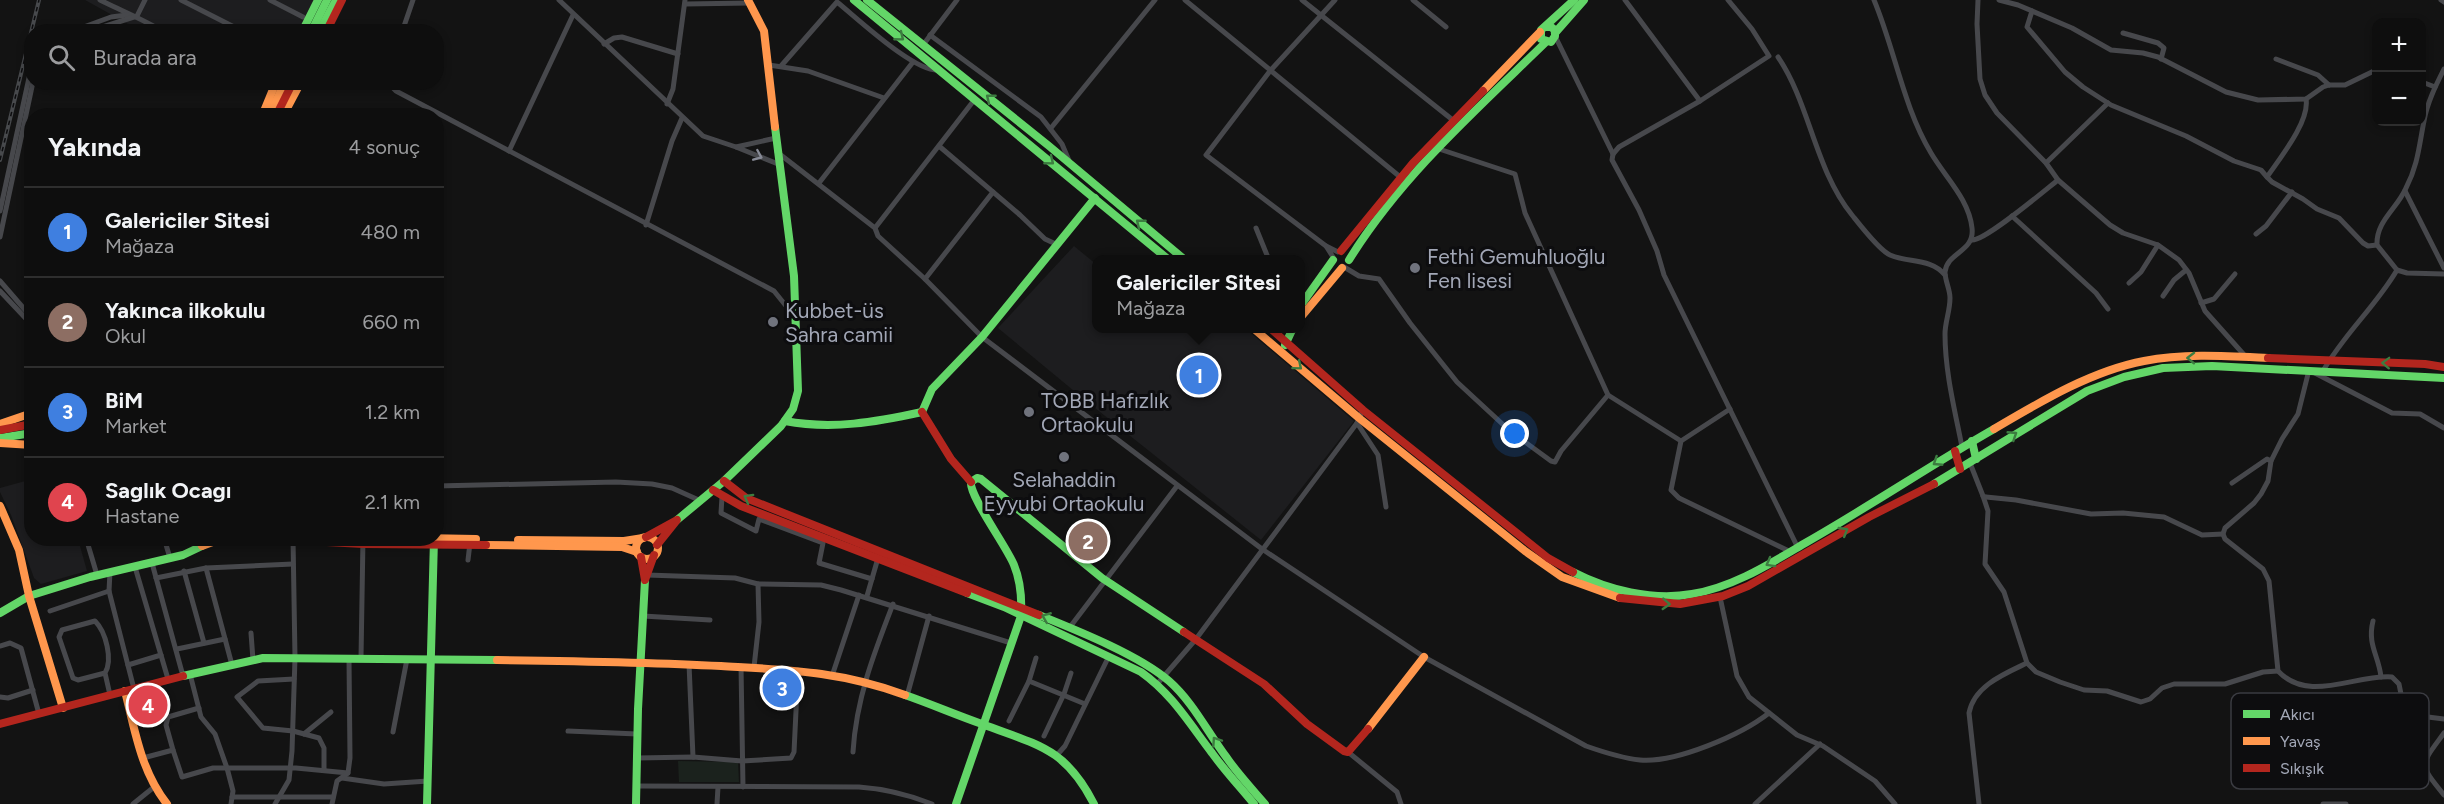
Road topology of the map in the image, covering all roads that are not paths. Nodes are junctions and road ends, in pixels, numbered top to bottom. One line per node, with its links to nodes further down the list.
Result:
1 (100, 0): 29 (street)
2 (145, 0): 32 (street)
3 (181, 0): 38 (street)
4 (270, 0): 33 (street)
5 (318, 0): 39 (main road)
6 (327, 0): 40 (main road)
7 (336, 0): 41 (main road)
8 (342, 0): 42 (main road)
9 (413, 0): 43 (street)
10 (559, 0): 30 (street)
11 (855, 0): 34 (main road)
12 (867, 0): 52 (main road)
13 (957, 0): 49 (street)
14 (1155, 0): 91 (street)
15 (1185, 0): 63 (street)
16 (1302, 0): 31 (street)
17 (1335, 0): 31 (street)
18 (1413, 0): 44 (street)
19 (1574, 0): 46 (main road)
20 (1584, 0): 48 (main road)
21 (1625, 0): 78 (street)
22 (1728, 0): 78 (street)
23 (1874, 0): 117 (street)
24 (1978, 0): 101 (street)
25 (1999, 0): 28 (street)
26 (749, 1): 27 (street); 59 (main road)
27 (685, 2): 54 (street)
28 (2032, 11): 56 (street); 80 (street)
29 (129, 15): 32 (street); 35 (street)
30 (573, 15): 51 (street); 96 (street)
31 (1321, 15): 63 (street); 89 (street)
32 (137, 16): 36 (street); 37 (street)
33 (303, 17)
34 (878, 20): 45 (street); 62 (main road, one-way to 62)
35 (92, 24)
36 (112, 24)
37 (150, 24)
38 (228, 24)
39 (306, 24)
40 (315, 24)
41 (323, 24)
42 (330, 24)
43 (405, 24)
44 (1446, 27)
45 (871, 29): 58 (street); 60 (street)
46 (1542, 29): 48 (main road); 50 (main road); 89 (main road)
47 (2123, 33): 56 (street)
48 (1555, 34): 50 (main road); 53 (street)
49 (930, 35): 52 (street); 91 (street)
50 (1547, 42): 53 (street); 95 (main road)
51 (604, 44): 54 (street); 79 (street)
52 (923, 45): 100 (main road, one-way to 52)
53 (1562, 52): 98 (street)
54 (678, 54): 79 (street)
55 (1778, 57): 131 (street)
56 (2161, 59): 77 (street)
57 (2276, 59): 66 (street)
58 (914, 62): 62 (street); 75 (street)
59 (769, 65): 60 (street); 92 (main road)
60 (781, 66): 75 (street)
61 (2444, 69): 67 (street)
62 (940, 70): 76 (main road)
63 (1270, 71): 102 (street); 124 (street)
64 (2372, 72): 66 (street)
65 (2426, 84): 67 (street)
66 (2329, 85): 77 (street)
67 (2435, 87): 106 (street)
68 (26, 90): 110 (street)
69 (31, 90): 81 (street)
70 (273, 90): 82 (main road)
71 (281, 90): 83 (main road)
72 (289, 90): 84 (main road)
73 (297, 90): 85 (main road)
74 (395, 90): 86 (street)
75 (884, 98): 105 (street)
76 (975, 99): 93 (street); 109 (main road, one-way to 109)
77 (2306, 99): 103 (street)
78 (1700, 101): 98 (street)
79 (667, 104): 88 (street)
80 (2108, 104): 101 (street); 103 (street)
81 (27, 108)
82 (265, 108)
83 (273, 108)
84 (280, 108)
85 (288, 108)
86 (428, 108)
87 (444, 116): 96 (street)
88 (682, 118): 94 (street); 112 (street)
89 (1454, 121): 124 (main road)
90 (24, 124): 116 (street)
91 (1051, 128): 100 (street)
92 (776, 138): 94 (street); 97 (main road)
93 (939, 146): 107 (street); 113 (street)
94 (736, 147): 99 (street, one-way to 99)
95 (1436, 148): 125 (main road); 157 (street)
96 (509, 151): 112 (street)
97 (777, 152): 99 (main road); 105 (street)
98 (1612, 154): 158 (street)
99 (778, 164): 143 (main road)
100 (1071, 164): 122 (main road, one-way to 100)
101 (2046, 164): 104 (street)
102 (1399, 176)
103 (2268, 177): 108 (street)
104 (2058, 180): 111 (street); 119 (street)
105 (819, 183): 113 (street)
106 (2405, 190): 120 (street); 126 (street)
107 (993, 192): 118 (street); 132 (street)
108 (2292, 192): 115 (street); 120 (street)
109 (1095, 198): 118 (main road); 121 (main road)
110 (0, 211)
111 (2012, 216): 117 (street); 140 (street)
112 (646, 225): 143 (street)
113 (875, 228): 132 (street)
114 (1256, 228): 123 (street)
115 (2256, 234)
116 (0, 237)
117 (1972, 240): 131 (street)
118 (1058, 245): 148 (main road)
119 (2158, 245): 127 (street); 134 (street)
120 (2377, 245): 128 (street)
121 (1163, 255)
122 (1179, 255)
123 (1267, 255)
124 (1336, 255): 125 (main road); 125 (main road); 137 (main road)
125 (1346, 264): 141 (main road); 157 (street)
126 (2444, 268)
127 (2186, 270): 136 (street); 138 (street)
128 (2397, 270): 130 (street); 152 (street)
129 (2235, 274): 138 (street)
130 (2444, 274)
131 (1946, 276): 172 (street)
132 (925, 279): 148 (street)
133 (0, 280): 139 (street)
134 (2129, 283)
135 (0, 291): 142 (street)
136 (2163, 296)
137 (1305, 299)
138 (2201, 303): 151 (street)
139 (24, 308)
140 (2108, 309)
141 (1305, 312)
142 (24, 317)
143 (796, 318): 162 (main road)
144 (1259, 333): 150 (main road)
145 (1275, 333): 149 (main road)
146 (1285, 333): 149 (main road)
147 (1290, 333): 149 (main road)
148 (982, 337): 159 (main road); 180 (street)
149 (1284, 341): 150 (main road); 161 (main road)
150 (1278, 349): 161 (main road, one-way to 161)
151 (2246, 357): 152 (main road); 170 (main road, one-way to 170)
152 (2328, 361): 153 (main road, one-way to 152); 155 (street)
153 (2444, 367)
154 (2309, 370): 155 (main road); 165 (street); 173 (main road, one-way to 154); 174 (street)
155 (2323, 371): 156 (main road)
156 (2444, 378)
157 (1608, 395): 169 (street)
158 (1730, 409): 169 (street); 200 (street)
159 (922, 412): 162 (main road); 177 (main road)
160 (24, 416): 163 (main road)
161 (1360, 417): 185 (street); 199 (street); 200 (main road, one-way to 161); 222 (main road, one-way to 222)
162 (785, 421): 176 (main road)
163 (0, 424)
164 (24, 426): 166 (main road)
165 (2444, 428)
166 (0, 430)
167 (24, 435): 168 (main road)
168 (0, 441): 171 (main road)
169 (1681, 441): 200 (street)
170 (1972, 441): 172 (main road); 173 (main road)
171 (24, 444)
172 (1958, 449): 175 (main road); 200 (main road, one-way to 200)
173 (1973, 461): 175 (main road); 182 (street)
174 (2271, 461): 178 (street); 188 (street)
175 (1960, 469): 222 (main road, one-way to 175)
176 (724, 481): 181 (main road); 225 (main road, one-way to 176)
177 (970, 482): 216 (main road); 225 (main road)
178 (2232, 483)
179 (444, 486): 184 (street)
180 (1178, 486): 199 (street); 216 (street)
181 (713, 490): 183 (main road); 184 (main road)
182 (1983, 495): 188 (street); 250 (street)
183 (722, 497): 204 (main road); 215 (street)
184 (701, 501): 187 (main road)
185 (1386, 507)
186 (1, 509): 220 (main road)
187 (677, 520): 189 (main road); 192 (main road)
188 (2223, 534): 257 (street)
189 (645, 537): 191 (main road); 192 (main road); 201 (main road)
190 (444, 541): 191 (main road)
191 (470, 541): 201 (main road); 205 (street)
192 (657, 545): 202 (main road)
193 (88, 546): 212 (street)
194 (166, 546): 203 (street)
195 (202, 546): 203 (main road)
196 (293, 546): 207 (street)
197 (363, 546): 243 (street)
198 (434, 546): 247 (main road)
199 (1262, 549): 234 (street); 241 (street)
200 (1794, 550)
201 (639, 554): 202 (main road); 214 (main road)
202 (654, 555): 214 (main road)
203 (170, 558): 206 (main road)
204 (879, 558): 215 (street); 225 (main road)
205 (468, 560)
206 (152, 563): 208 (main road); 213 (street)
207 (293, 564): 209 (street); 242 (street)
208 (135, 567): 211 (main road); 240 (street)
209 (206, 568): 210 (street); 233 (street)
210 (184, 571): 213 (street); 235 (street)
211 (110, 572): 212 (main road); 218 (street)
212 (97, 575): 220 (main road)
213 (156, 578): 238 (street)
214 (646, 578): 217 (street); 227 (main road)
215 (872, 579): 221 (street)
216 (1106, 580): 231 (street); 234 (main road)
217 (758, 584): 219 (street); 255 (street)
218 (108, 591): 224 (street); 253 (street)
219 (859, 595): 221 (street); 259 (street)
220 (29, 596): 226 (main road); 277 (main road)
221 (867, 596): 223 (street)
222 (1720, 597): 280 (street)
223 (893, 604): 228 (street); 267 (street)
224 (50, 611)
225 (1022, 612): 231 (main road, one-way to 225); 236 (main road); 239 (main road)
226 (0, 613)
227 (643, 616): 229 (street); 249 (main road)
228 (929, 616): 236 (street); 274 (street)
229 (710, 620)
230 (2373, 621): 262 (street)
231 (1070, 627): 265 (main road)
232 (251, 633): 248 (street)
233 (225, 639): 235 (street); 251 (street)
234 (1197, 639): 265 (street); 297 (main road)
235 (204, 643): 238 (street)
236 (1011, 643): 286 (main road)
237 (0, 646): 269 (street)
238 (177, 649): 261 (street)
239 (1110, 655): 265 (main road); 276 (street)
240 (161, 656): 253 (street); 263 (street)
241 (1424, 657): 280 (street); 297 (main road)
242 (295, 658): 245 (main road); 248 (main road); 264 (street)
243 (361, 658): 245 (main road); 246 (main road)
244 (1036, 658): 266 (street)
245 (349, 659): 307 (street)
246 (407, 659): 247 (main road); 289 (street)
247 (432, 659): 249 (main road); 310 (main road)
248 (253, 660): 251 (main road)
249 (640, 662): 252 (main road); 292 (main road)
250 (2027, 663): 257 (street); 336 (street)
251 (232, 664): 261 (main road)
252 (689, 664): 254 (main road); 300 (street)
253 (128, 665): 268 (street)
254 (741, 666): 255 (main road); 303 (street)
255 (754, 667): 256 (main road)
256 (798, 669): 259 (main road); 303 (street)
257 (2278, 671): 262 (street)
258 (105, 673): 258 (street); 273 (street)
259 (833, 673): 267 (main road)
260 (1071, 673): 272 (street)
261 (186, 675): 263 (main road); 278 (street)
262 (2381, 677): 271 (street)
263 (168, 679): 268 (main road)
264 (294, 679): 287 (street); 287 (street)
265 (1161, 680): 331 (main road); 332 (main road, one-way to 265)
266 (1029, 681): 272 (street); 284 (street)
267 (864, 682): 274 (main road); 296 (street)
268 (134, 688): 270 (main road)
269 (33, 690): 275 (street); 281 (street)
270 (125, 691): 273 (main road); 301 (main road)
271 (2401, 693)
272 (1064, 694): 276 (street); 293 (street)
273 (110, 695): 277 (main road)
274 (907, 696): 286 (main road)
275 (0, 697)
276 (1085, 704): 298 (street)
277 (63, 708): 281 (main road)
278 (199, 708): 295 (street); 304 (street)
279 (331, 712): 291 (street)
280 (1769, 713): 294 (street)
281 (39, 714): 285 (main road)
282 (2429, 717): 283 (street)
283 (2444, 719)
284 (1009, 720)
285 (0, 724)
286 (984, 725): 298 (main road); 329 (main road)
287 (292, 731): 291 (street); 306 (street)
288 (568, 731): 292 (street)
289 (393, 732)
290 (2444, 733): 299 (street)
291 (304, 734): 305 (street)
292 (637, 734): 302 (main road)
293 (1044, 736)
294 (1820, 744): 334 (street); 335 (street)
295 (173, 750): 301 (street); 304 (street)
296 (853, 752)
297 (1348, 752): 333 (street)
298 (1058, 755): 330 (main road)
299 (2429, 756)
300 (693, 757): 302 (street); 303 (street)
301 (143, 758): 312 (main road)
302 (637, 758): 311 (main road)
303 (742, 760): 314 (street)
304 (227, 768): 306 (street); 316 (street)
305 (324, 769): 306 (street); 307 (street)
306 (290, 770): 318 (street)
307 (348, 772): 309 (street)
308 (2429, 777): 315 (street)
309 (342, 778): 310 (street); 320 (street)
310 (428, 782): 325 (main road)
311 (636, 786): 313 (street); 326 (main road)
312 (154, 787): 319 (main road); 321 (street)
313 (718, 787): 314 (street); 327 (street)
314 (742, 787): 328 (street)
315 (2444, 795)
316 (232, 797): 317 (street); 323 (street)
317 (268, 797): 318 (street); 324 (street)
318 (279, 797): 320 (street); 324 (street)
319 (159, 801): 322 (main road)
320 (333, 801)
321 (133, 804)
322 (167, 804)
323 (231, 804)
324 (273, 804)
325 (427, 804)
326 (636, 804)
327 (717, 804)
328 (932, 804)
329 (956, 804)
330 (1095, 804)
331 (1254, 804)
332 (1265, 804)
333 (1401, 804)
334 (1755, 804)
335 (1894, 804)
336 (1979, 804)
337 (2323, 804): 338 (street)
338 (2346, 804)

